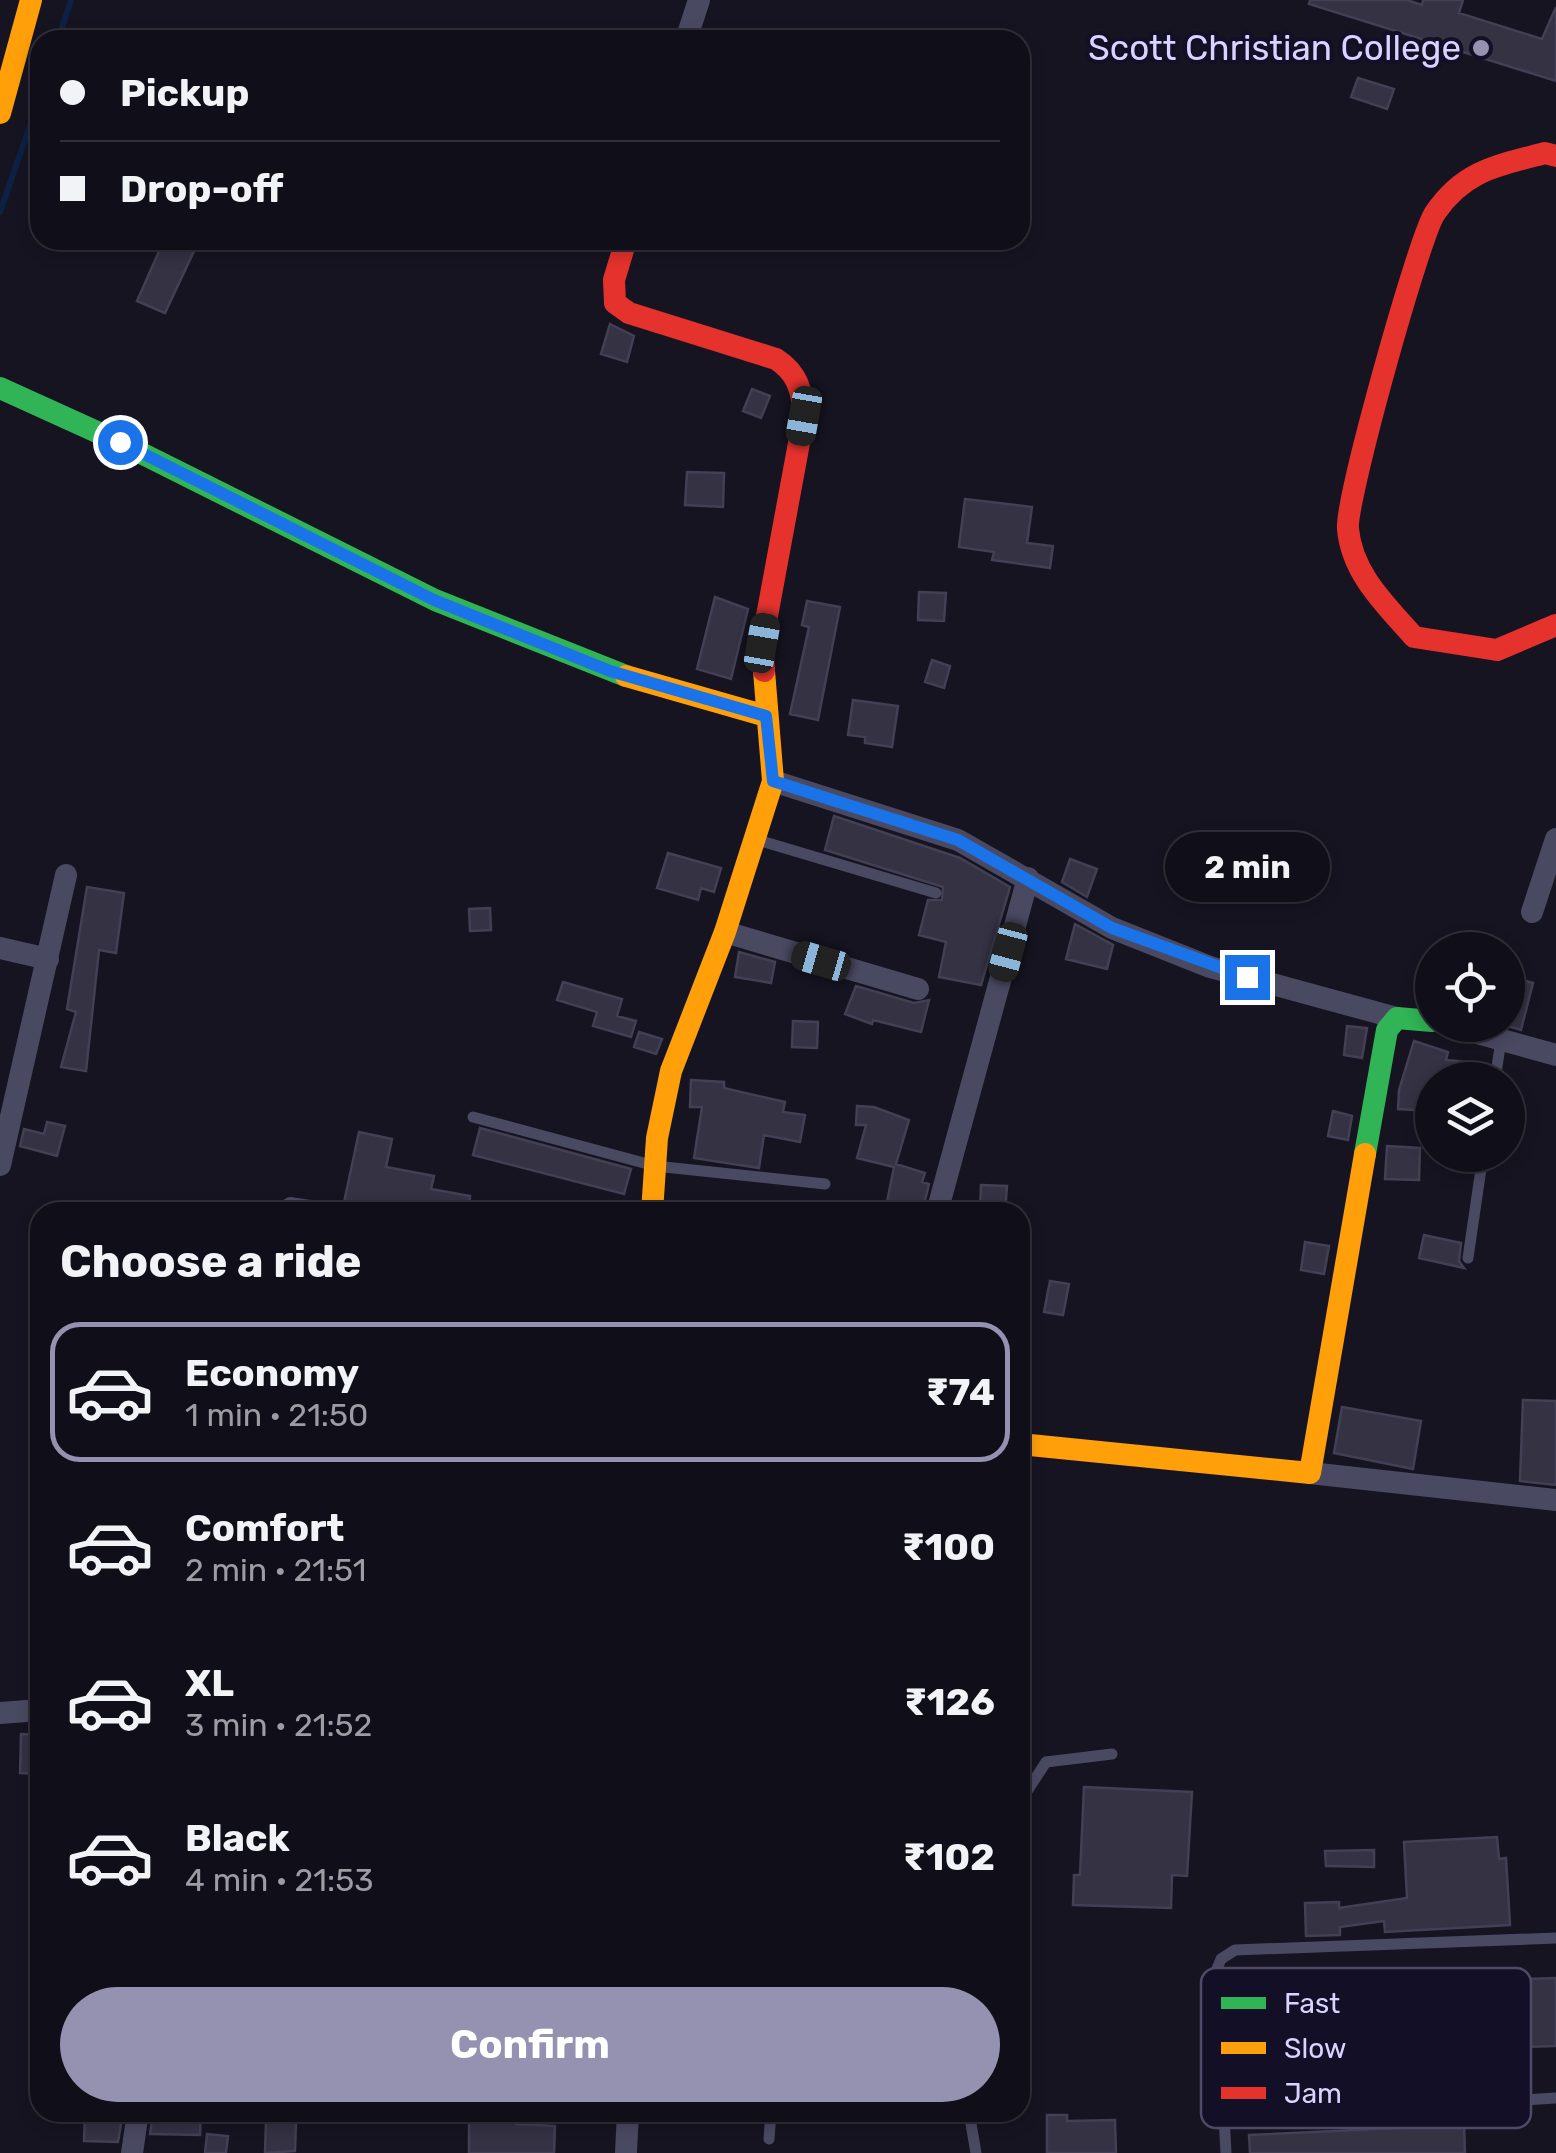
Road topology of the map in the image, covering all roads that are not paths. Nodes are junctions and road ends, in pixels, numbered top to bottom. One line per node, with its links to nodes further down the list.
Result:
1 (31, 0): 4 (street)
2 (698, 0): 3 (street)
3 (689, 30)
4 (0, 113)
5 (1556, 156): 8 (street)
6 (623, 250): 9 (street)
7 (0, 388): 9 (street)
8 (1556, 626)
9 (766, 716): 10 (street)
10 (773, 781): 12 (street); 14 (street)
11 (1556, 838): 16 (street)
12 (754, 839): 15 (lane); 17 (street)
13 (66, 876): 19 (street)
14 (1028, 878): 21 (street); 31 (street)
15 (936, 892)
16 (1532, 912)
17 (724, 932): 20 (street); 27 (street)
18 (0, 948): 19 (street)
19 (48, 958): 26 (street)
20 (918, 989)
21 (1396, 1018): 22 (street); 34 (street)
22 (1415, 1019)
23 (1508, 1042): 24 (street)
24 (1556, 1055)
25 (473, 1117): 27 (lane)
26 (0, 1165)
27 (656, 1166): 29 (lane); 30 (street)
28 (1481, 1172): 32 (lane)
29 (825, 1184)
30 (653, 1202)
31 (940, 1202)
32 (1468, 1258)
33 (1030, 1445): 34 (street)
34 (1310, 1473): 35 (street)
35 (1556, 1500)
36 (30, 1711): 37 (street)
37 (0, 1713)
38 (1112, 1754): 39 (lane)
39 (1030, 1787)
40 (1556, 1938): 41 (lane)
41 (1217, 1968)
42 (1556, 2098): 43 (lane)
43 (1531, 2100)
44 (137, 2122): 50 (street)
45 (628, 2122): 51 (street)
46 (771, 2122): 49 (lane)
47 (971, 2122): 52 (lane)
48 (1225, 2128): 53 (lane)
49 (769, 2139)
50 (132, 2153)
51 (626, 2153)
52 (976, 2153)
53 (1226, 2153)

